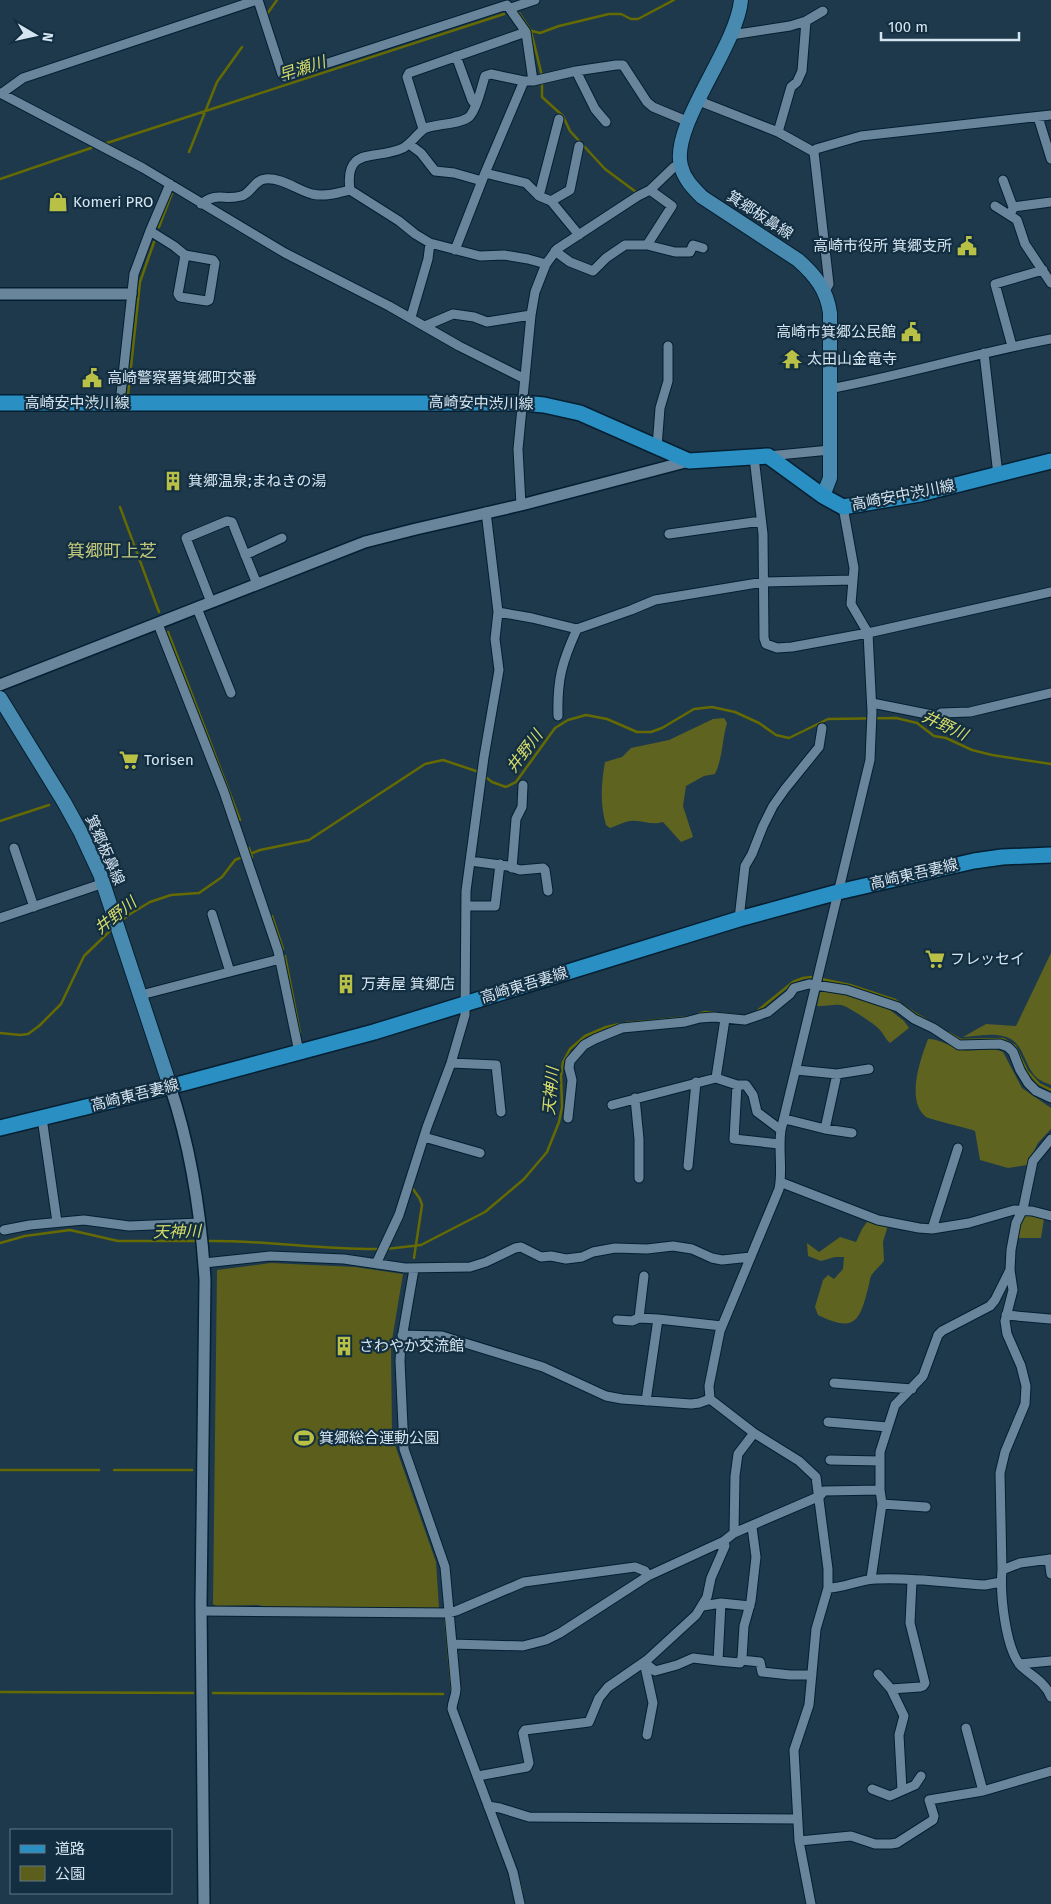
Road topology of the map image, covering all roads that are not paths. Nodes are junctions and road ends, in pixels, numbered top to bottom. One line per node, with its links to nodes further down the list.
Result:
1 (258, 0): 4 (street); 12 (street)
2 (535, 0): 4 (street)
3 (741, 0): 8 (main road)
4 (510, 8): 7 (street)
5 (823, 11): 6 (street)
6 (806, 21): 8 (street); 21 (street)
7 (526, 32): 9 (street); 11 (street)
8 (731, 35): 13 (main road)
9 (456, 56): 14 (street); 20 (street)
10 (576, 71): 11 (street); 18 (street); 19 (street)
11 (528, 81): 14 (street); 27 (street)
12 (1, 93): 29 (street)
13 (699, 101): 19 (main road); 21 (street)
14 (475, 104): 20 (street)
15 (1051, 114): 16 (street)
16 (1038, 117): 24 (street); 25 (street)
17 (560, 119): 32 (street)
18 (606, 122)
19 (688, 122): 26 (main road)
20 (424, 129): 22 (street)
21 (778, 132): 24 (street)
22 (410, 144): 27 (street); 30 (street)
23 (579, 146): 33 (street)
24 (814, 152): 49 (street)
25 (1051, 158)
26 (680, 165): 31 (street); 49 (main road, 箕郷板鼻線)
27 (483, 177): 32 (street); 43 (street)
28 (1003, 180): 37 (street)
29 (170, 184): 35 (street); 38 (street)
30 (350, 190): 35 (street); 40 (street)
31 (650, 190): 39 (street); 41 (street)
32 (538, 196): 33 (street)
33 (551, 202): 39 (street)
34 (1051, 202): 37 (street)
35 (201, 204): 53 (street)
36 (995, 206): 37 (street)
37 (1012, 211): 47 (street)
38 (150, 231): 45 (street); 51 (street)
39 (579, 235): 44 (street)
40 (430, 243): 43 (street); 53 (street)
41 (647, 245): 42 (street); 44 (street)
42 (703, 248)
43 (455, 250): 46 (street)
44 (555, 251): 46 (street)
45 (185, 255): 45 (street)
46 (546, 264): 52 (street)
47 (1047, 272): 48 (street); 57 (street)
48 (1051, 282)
49 (825, 291): 60 (main road, 箕郷板鼻線)
50 (0, 294): 51 (street)
51 (131, 294): 63 (street)
52 (532, 315): 54 (street); 59 (street)
53 (411, 317): 54 (street)
54 (425, 326): 59 (street)
55 (1051, 339): 57 (street)
56 (668, 346): 64 (street)
57 (1012, 346): 58 (street)
58 (984, 353): 60 (street); 69 (street)
59 (525, 379): 62 (street)
60 (829, 389): 65 (main road, 箕郷板鼻線)
61 (0, 402): 63 (main road, 高崎安中渋川線)
62 (523, 402): 63 (main road, 高崎安中渋川線); 64 (main road, 高崎安中渋川線); 71 (street)
63 (120, 403)
64 (658, 447): 67 (main road, 高崎安中渋川線)
65 (830, 450): 66 (street); 70 (main road, 箕郷板鼻線)
66 (761, 456): 67 (main road, 高崎安中渋川線); 70 (main road, 高崎安中渋川線); 74 (street)
67 (689, 461): 71 (street)
68 (1051, 461): 69 (main road, 高崎安中渋川線)
69 (998, 475): 72 (main road, 高崎安中渋川線)
70 (822, 496): 72 (main road, 高崎安中渋川線)
71 (521, 505): 73 (street)
72 (843, 506): 78 (street)
73 (486, 512): 80 (street); 84 (street)
74 (761, 521): 75 (street); 79 (street)
75 (668, 534)
76 (282, 538): 77 (street)
77 (245, 555): 80 (street); 82 (street)
78 (853, 580): 79 (street); 87 (street)
79 (764, 582): 86 (street); 87 (street)
80 (257, 584): 82 (street)
81 (1051, 592): 87 (street)
82 (211, 602): 83 (street)
83 (197, 608): 85 (street); 89 (street)
84 (498, 612): 86 (street); 98 (street)
85 (158, 624): 88 (street); 109 (street)
86 (577, 629): 93 (street)
87 (868, 633): 92 (street)
88 (0, 685)
89 (231, 693)
90 (1051, 693): 92 (street)
91 (0, 698): 101 (main road, 箕郷板鼻線)
92 (872, 707): 103 (street)
93 (558, 716)
94 (822, 728): 108 (street)
95 (523, 785): 100 (street)
96 (14, 848): 105 (street)
97 (1051, 854): 103 (main road, 高崎東吾妻線)
98 (470, 861): 99 (street); 104 (street)
99 (500, 864): 100 (street); 104 (street)
100 (512, 868): 102 (street)
101 (104, 883): 105 (street); 112 (main road, 箕郷板鼻線)
102 (548, 891)
103 (838, 892): 108 (main road, 高崎東吾妻線); 111 (street)
104 (466, 906): 113 (street)
105 (34, 907): 107 (street)
106 (212, 914): 110 (street)
107 (0, 918)
108 (739, 919): 113 (main road, 高崎東吾妻線)
109 (280, 959): 110 (street); 115 (street)
110 (230, 972): 112 (street)
111 (815, 984): 114 (street); 118 (street); 125 (street)
112 (141, 995): 123 (main road, 箕郷板鼻線)
113 (466, 1003): 115 (main road, 高崎東吾妻線); 116 (street)
114 (725, 1019): 120 (street); 129 (street)
115 (299, 1052): 123 (main road, 高崎東吾妻線)
116 (451, 1063): 127 (street); 135 (street)
117 (869, 1069): 119 (street)
118 (796, 1070): 119 (street); 130 (street)
119 (837, 1074): 132 (street)
120 (716, 1078): 121 (street); 122 (street)
121 (696, 1082): 124 (street); 140 (street)
122 (737, 1084): 133 (street); 137 (street)
123 (170, 1086): 128 (main road, 高崎東吾妻線); 146 (street)
124 (635, 1098): 126 (street); 141 (street)
125 (1051, 1098)
126 (612, 1105)
127 (501, 1112)
128 (42, 1118): 131 (main road, 高崎東吾妻線); 145 (street)
129 (568, 1118)
130 (785, 1119): 132 (street); 133 (street)
131 (0, 1128)
132 (825, 1129): 134 (street)
133 (781, 1130): 137 (street)
134 (852, 1133)
135 (424, 1137): 139 (street); 151 (street)
136 (1051, 1139): 143 (street)
137 (779, 1144): 142 (street)
138 (958, 1148): 147 (street)
139 (480, 1153)
140 (688, 1166)
141 (639, 1178)
142 (780, 1182): 147 (street); 149 (street)
143 (1024, 1209): 144 (street); 147 (street); 153 (street)
144 (1051, 1216)
145 (56, 1222): 146 (street); 148 (street)
146 (200, 1225): 150 (street)
147 (932, 1229)
148 (4, 1230)
149 (751, 1257): 152 (street); 160 (street)
150 (204, 1259): 151 (street); 189 (street)
151 (378, 1260): 152 (street)
152 (414, 1269): 161 (street)
153 (1010, 1270): 155 (street); 163 (street)
154 (644, 1276): 156 (street)
155 (1006, 1315): 158 (street); 179 (street)
156 (639, 1318): 157 (street); 159 (street)
157 (658, 1318): 160 (street); 165 (street)
158 (1050, 1319)
159 (617, 1320)
160 (722, 1326): 164 (street)
161 (402, 1336): 165 (street); 190 (street)
162 (834, 1383): 163 (street)
163 (912, 1389): 167 (street)
164 (710, 1399): 165 (street); 168 (street)
165 (646, 1401)
166 (828, 1422): 167 (street)
167 (888, 1427): 170 (street)
168 (754, 1432): 172 (street); 176 (street)
169 (830, 1460): 170 (street)
170 (880, 1461): 171 (street)
171 (880, 1490): 172 (street); 173 (street)
172 (820, 1496): 175 (street); 185 (street)
173 (882, 1504): 174 (street); 182 (street)
174 (926, 1508)
175 (752, 1527): 176 (street); 188 (street)
176 (734, 1533): 177 (street)
177 (724, 1541): 181 (street); 187 (street)
178 (1050, 1559): 179 (street); 180 (street)
179 (1002, 1570): 184 (street)
180 (1051, 1574)
181 (648, 1576): 190 (street); 191 (street)
182 (871, 1580): 183 (street); 185 (street)
183 (912, 1580): 184 (street); 199 (street)
184 (1001, 1582): 196 (street)
185 (828, 1588): 198 (street)
186 (721, 1603): 187 (street); 188 (street); 193 (street)
187 (703, 1606): 195 (street)
188 (750, 1606): 192 (street)
189 (201, 1611): 190 (street); 212 (street)
190 (449, 1613): 191 (street)
191 (452, 1644): 204 (street)
192 (741, 1660): 193 (street); 198 (street)
193 (718, 1661): 195 (street)
194 (1051, 1661): 196 (street)
195 (644, 1662): 202 (street); 204 (street)
196 (1019, 1664): 200 (street)
197 (878, 1674): 199 (street)
198 (812, 1675): 210 (street)
199 (891, 1689): 207 (street)
200 (1051, 1696)
201 (966, 1728): 208 (street)
202 (647, 1735)
203 (1051, 1771): 208 (street)
204 (478, 1776): 209 (street)
205 (921, 1776): 207 (street)
206 (872, 1789): 207 (street)
207 (902, 1790)
208 (983, 1792): 211 (street)
209 (488, 1806): 210 (street); 213 (street)
210 (798, 1819): 211 (street)
211 (799, 1841): 214 (street)
212 (204, 1904)
213 (520, 1904)
214 (811, 1904)

